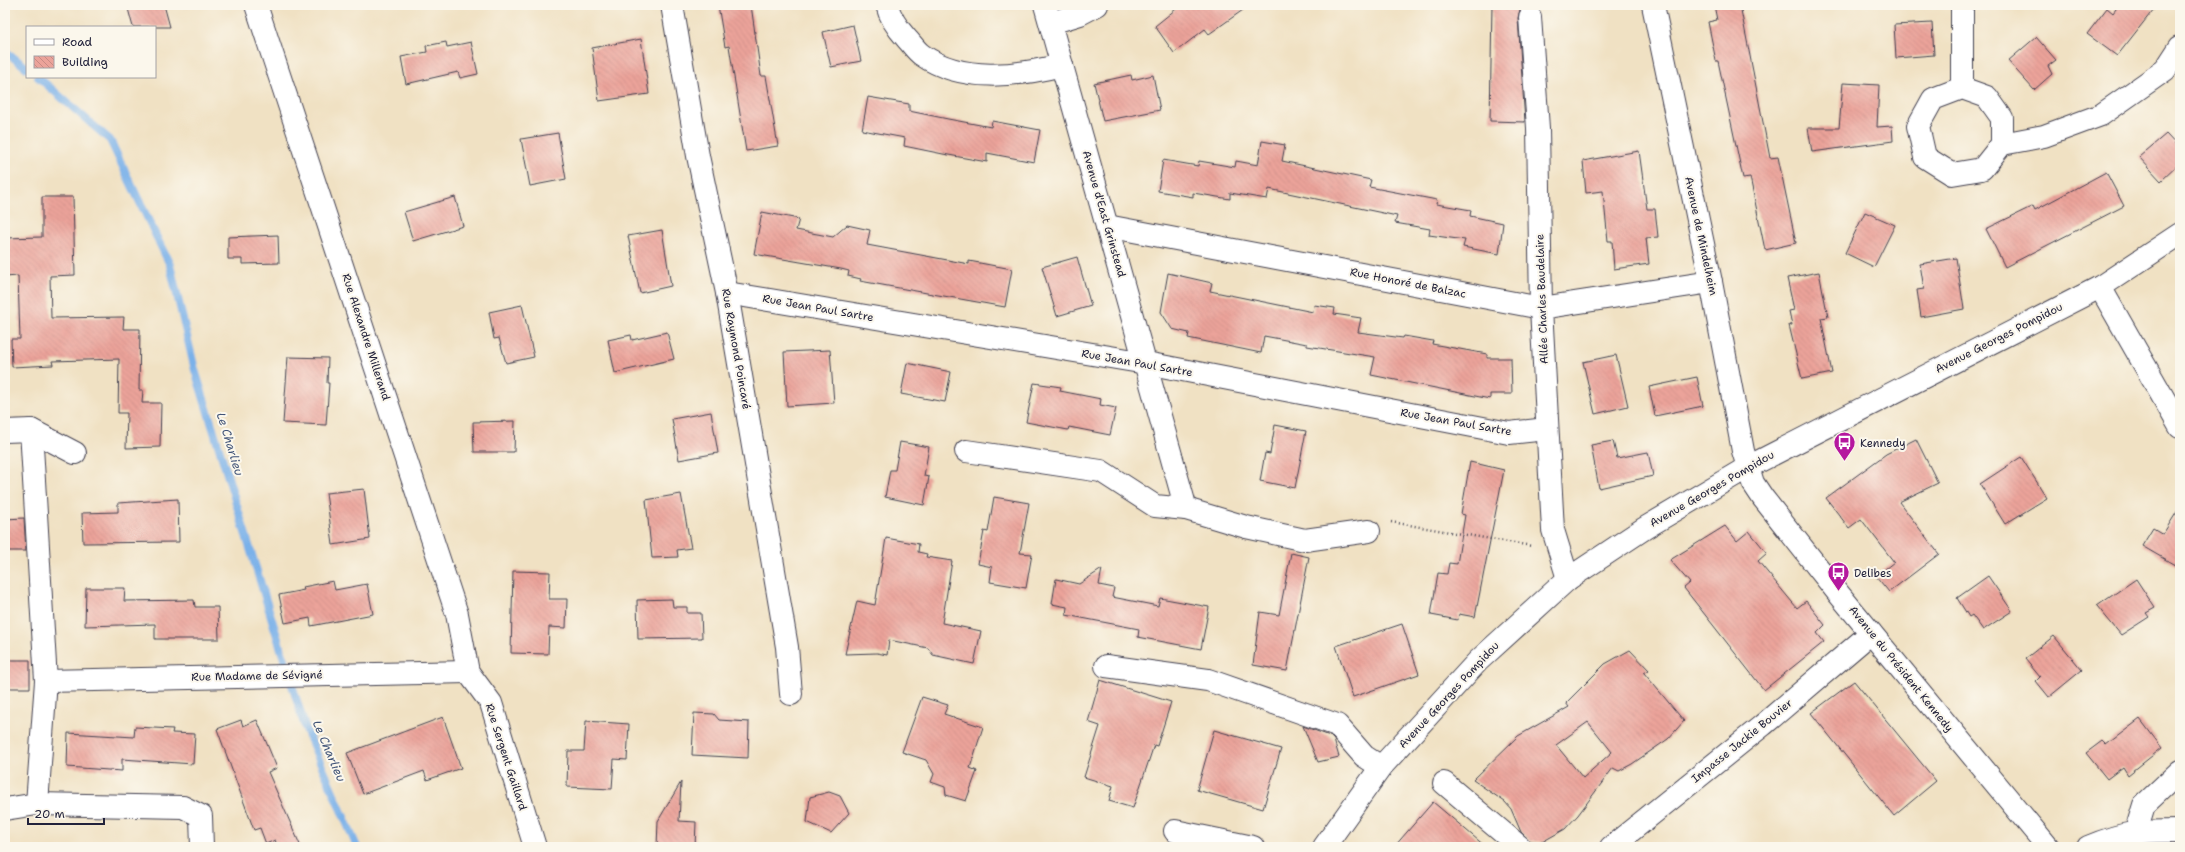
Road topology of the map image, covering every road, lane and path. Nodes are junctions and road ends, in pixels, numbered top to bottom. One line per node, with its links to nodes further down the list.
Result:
1 (256, 5): 33 (street, Rue Alexandre Millerand)
2 (672, 5): 17 (street, Rue Raymond Poincaré)
3 (887, 5): 10 (street)
4 (1097, 5): 7 (street)
5 (1653, 5): 15 (street, Avenue de Mindelheim)
6 (1962, 5): 11 (street)
7 (1048, 14): 10 (street, Avenue d'East Grinstead)
8 (1530, 17): 18 (street, Allée Charles Baudelaire)
9 (2180, 47): 12 (street)
10 (1062, 66): 13 (street, Avenue d'East Grinstead)
11 (1962, 88): 12 (street); 12 (street)
12 (2002, 144)
13 (1107, 226): 18 (street, Rue Honoré de Balzac); 19 (street, Avenue d'East Grinstead)
14 (2180, 234): 16 (street, Avenue Georges Pompidou)
15 (1711, 282): 18 (street, Rue Honoré de Balzac); 26 (street, Avenue de Mindelheim)
16 (2100, 287): 20 (street); 26 (street, Avenue Georges Pompidou)
17 (727, 293): 19 (street, Rue Jean Paul Sartre); 35 (street, Rue Raymond Poincaré)
18 (1541, 308): 21 (street, Allée Charles Baudelaire)
19 (1146, 363): 21 (street, Rue Jean Paul Sartre); 27 (street, Avenue d'East Grinstead)
20 (2180, 427)
21 (1547, 429): 29 (street, Allée Charles Baudelaire)
22 (31, 430): 23 (street); 25 (street); 34 (street)
23 (5, 431)
24 (966, 450): 27 (street)
25 (75, 453)
26 (1748, 467): 30 (street, Avenue Georges Pompidou); 31 (street, Avenue du Président Kennedy)
27 (1186, 509): 28 (street)
28 (1369, 531): 29 (path)
29 (1560, 551): 30 (street, Allée Charles Baudelaire)
30 (1568, 579): 36 (street, Avenue Georges Pompidou)
31 (1871, 633): 49 (street, Impasse Jackie Bouvier); 50 (street, Avenue du Président Kennedy)
32 (1106, 666): 36 (street)
33 (468, 672): 34 (street, Rue Madame de Sévigné); 45 (street, Rue Sergent Gaillard)
34 (46, 681): 39 (street)
35 (791, 694)
36 (1381, 767): 47 (street, Avenue Georges Pompidou)
37 (2180, 771): 42 (street)
38 (1444, 783): 48 (street)
39 (37, 804): 40 (street); 44 (street)
40 (5, 809)
41 (1175, 831): 46 (street)
42 (2136, 831): 43 (street); 51 (street)
43 (2180, 831)
44 (202, 847)
45 (535, 847)
46 (1253, 847)
47 (1324, 847)
48 (1520, 847)
49 (1611, 847)
50 (2048, 847)
51 (2088, 847)

